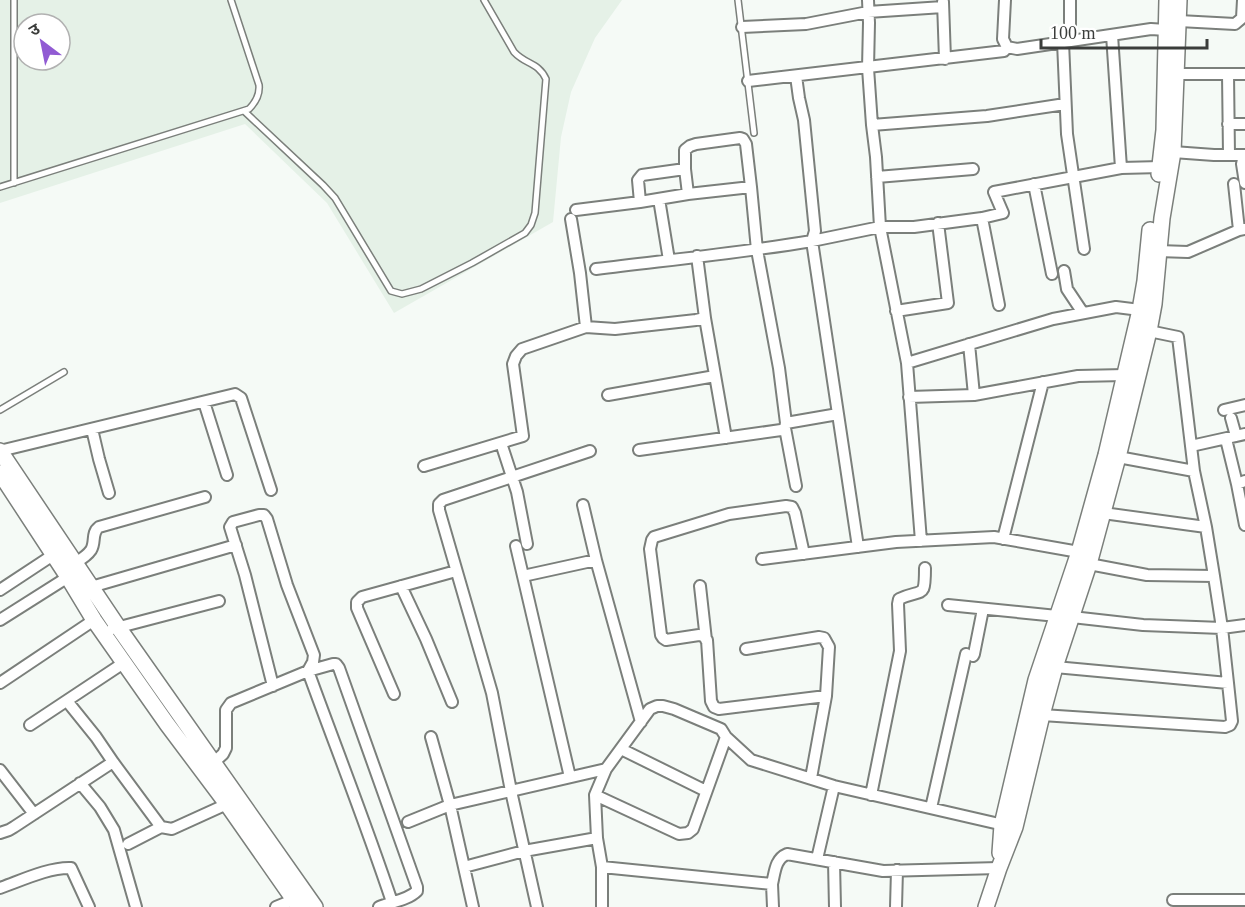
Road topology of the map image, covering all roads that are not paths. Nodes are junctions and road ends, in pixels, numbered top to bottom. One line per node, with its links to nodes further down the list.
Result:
1 (14, 0): 41 (lane)
2 (231, 0): 27 (lane)
3 (484, 0): 27 (lane)
4 (738, 0): 15 (lane)
5 (867, 0): 12 (street)
6 (1005, 0): 18 (street)
7 (1070, 0): 17 (street)
8 (1167, 0): 14 (street)
9 (1179, 0): 14 (street)
10 (1243, 0): 13 (street)
11 (943, 4): 12 (street); 19 (street)
12 (868, 12): 15 (street); 20 (street)
13 (1240, 24): 14 (street)
14 (1173, 26): 16 (street); 21 (street)
15 (742, 27): 25 (lane)
16 (1112, 35): 17 (street); 36 (street)
17 (1066, 41): 18 (street); 26 (street)
18 (1007, 47): 19 (street)
19 (945, 59): 20 (street)
20 (868, 68): 24 (street); 30 (street)
21 (1172, 74): 22 (street); 32 (street); 35 (street)
22 (1228, 74): 23 (street); 28 (street)
23 (1245, 74)
24 (796, 76): 25 (street); 53 (street)
25 (748, 81): 31 (lane)
26 (1065, 104): 30 (street); 40 (street)
27 (244, 111): 41 (lane)
28 (1228, 124): 29 (street); 33 (street)
29 (1245, 124)
30 (872, 125): 39 (street)
31 (754, 132)
32 (1173, 152): 33 (street); 56 (street)
33 (1229, 155): 34 (street)
34 (1244, 155): 42 (street)
35 (1161, 167): 36 (street); 63 (street)
36 (1121, 168): 40 (street)
37 (685, 169): 45 (street); 46 (street); 48 (street)
38 (973, 169): 39 (street)
39 (877, 177): 51 (street)
40 (1074, 177): 43 (street); 54 (street)
41 (14, 183): 44 (lane)
42 (1239, 183): 52 (street)
43 (1034, 184): 49 (street); 61 (street)
44 (0, 187)
45 (751, 187): 46 (street); 55 (street)
46 (688, 194): 47 (street)
47 (659, 199): 48 (street); 58 (street)
48 (640, 202): 67 (street)
49 (982, 218): 50 (street); 62 (street)
50 (938, 223): 51 (street); 64 (street)
51 (880, 228): 53 (street); 64 (street)
52 (1242, 230): 56 (street)
53 (812, 241): 55 (street); 81 (street)
54 (1084, 249)
55 (757, 250): 57 (street); 82 (street)
56 (1158, 251): 68 (street)
57 (697, 256): 58 (street); 66 (street)
58 (669, 260): 59 (street)
59 (596, 269)
60 (1064, 271): 65 (street)
61 (1052, 274)
62 (999, 305)
63 (1140, 310): 65 (street); 72 (street)
64 (896, 311): 70 (street)
65 (1083, 314): 69 (street)
66 (705, 318): 67 (street); 73 (street)
67 (586, 327): 86 (street)
68 (1149, 331): 87 (street); 91 (street)
69 (969, 344): 70 (street); 75 (street)
70 (907, 363): 77 (street)
71 (64, 372): 80 (lane)
72 (1125, 375): 74 (street); 112 (street)
73 (715, 376): 76 (street); 85 (street)
74 (1043, 382): 75 (street); 106 (street)
75 (974, 395): 77 (street)
76 (608, 396)
77 (909, 397): 107 (street)
78 (204, 402): 83 (street); 95 (street); 99 (street)
79 (1245, 405): 84 (street)
80 (0, 410)
81 (838, 414): 82 (street); 109 (street)
82 (786, 425): 85 (street); 98 (street)
83 (92, 429): 89 (street); 100 (street)
84 (1236, 436): 87 (street); 97 (street)
85 (726, 438): 88 (street)
86 (501, 443): 92 (street); 96 (street)
87 (1191, 446): 93 (street)
88 (639, 450)
89 (0, 451): 116 (street)
90 (590, 452): 96 (street)
91 (1118, 457): 93 (street); 103 (street)
92 (424, 466)
93 (1194, 471): 105 (street)
94 (0, 473): 111 (street)
95 (227, 475)
96 (512, 477): 117 (street); 118 (street)
97 (1241, 482): 104 (street)
98 (796, 486)
99 (271, 490)
100 (109, 493)
101 (205, 497): 116 (street)
102 (583, 505): 114 (street)
103 (1103, 513): 105 (street); 112 (street)
104 (1245, 525)
105 (1206, 527): 119 (street)
106 (1003, 539): 107 (street); 112 (street)
107 (921, 541): 109 (street)
108 (236, 545): 122 (street); 137 (street); 140 (street)
109 (858, 547): 110 (street)
110 (804, 554): 113 (street); 133 (street)
111 (53, 555): 116 (street); 123 (street)
112 (1084, 558): 119 (street); 127 (street)
113 (762, 559)
114 (596, 560): 118 (street); 146 (street)
115 (925, 568): 162 (street)
116 (71, 570): 122 (street); 128 (street); 129 (street)
117 (456, 571): 120 (street); 159 (street)
118 (523, 576): 155 (street)
119 (1214, 576): 131 (street)
120 (401, 586): 141 (street); 144 (street)
121 (700, 586): 133 (street)
122 (91, 587): 132 (street)
123 (0, 590)
124 (219, 602): 132 (street)
125 (948, 605): 126 (street)
126 (983, 609): 127 (street); 165 (street)
127 (1065, 616): 131 (street); 136 (street); 168 (street)
128 (0, 620)
129 (94, 620): 132 (street); 138 (street)
130 (1245, 625): 131 (street)
131 (1222, 628): 139 (street)
132 (110, 630): 135 (street); 152 (street)
133 (706, 640): 142 (street)
134 (746, 650): 142 (street)
135 (124, 662): 143 (street); 152 (street)
136 (1054, 667): 139 (street); 145 (street)
137 (308, 671): 140 (street); 185 (street); 185 (street)
138 (0, 683)
139 (1228, 683): 145 (street)
140 (273, 686): 152 (street)
141 (394, 694)
142 (826, 696): 156 (street)
143 (67, 701): 147 (street); 151 (street)
144 (452, 702)
145 (1041, 715): 168 (street)
146 (641, 722): 149 (street); 150 (street)
147 (30, 725)
148 (431, 737): 164 (street)
149 (726, 737): 156 (street); 160 (street)
150 (621, 749): 153 (street); 160 (street)
151 (113, 762): 157 (street); 169 (street)
152 (208, 767): 163 (street); 184 (street)
153 (606, 769): 155 (street); 161 (street)
154 (0, 770): 166 (street)
155 (570, 777): 159 (street)
156 (811, 778): 158 (street)
157 (80, 783): 166 (street); 187 (street)
158 (834, 786): 162 (street); 174 (street)
159 (511, 791): 164 (street); 173 (street)
160 (706, 791): 161 (street)
161 (595, 795): 171 (street)
162 (871, 795): 165 (street)
163 (227, 804): 169 (street); 184 (street)
164 (450, 805): 167 (street); 176 (street)
165 (931, 808): 168 (street)
166 (34, 814): 170 (street)
167 (408, 822)
168 (1008, 826): 178 (street)
169 (162, 827): 172 (street)
170 (0, 832)
171 (597, 838): 173 (street); 177 (street)
172 (128, 844)
173 (524, 850): 176 (street); 191 (street)
174 (817, 859): 175 (street); 180 (street)
175 (834, 862): 179 (street); 194 (street)
176 (464, 867): 190 (street)
177 (602, 867): 180 (street); 192 (street)
178 (999, 868): 179 (street); 196 (street)
179 (897, 870): 195 (street)
180 (772, 884): 193 (street)
181 (0, 888): 186 (street)
182 (1173, 900): 183 (street)
183 (1245, 900)
184 (303, 902): 188 (street)
185 (392, 902): 189 (street)
186 (89, 907)
187 (136, 907)
188 (276, 907)
189 (379, 907)
190 (473, 907)
191 (537, 907)
192 (602, 907)
193 (773, 907)
194 (835, 907)
195 (896, 907)
196 (986, 907)

